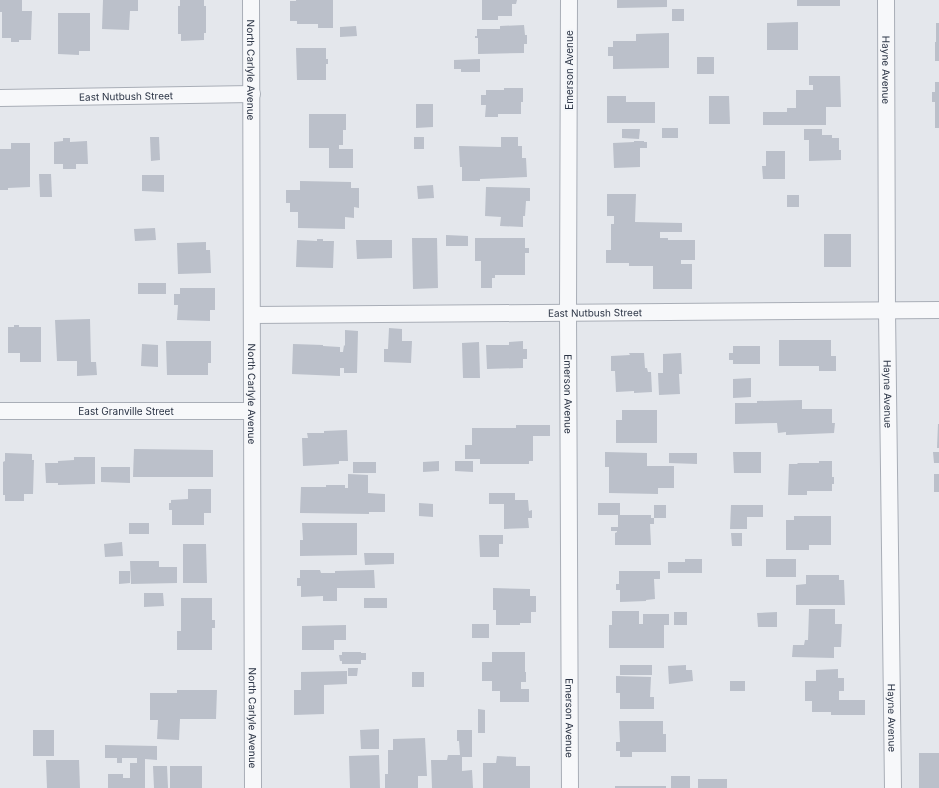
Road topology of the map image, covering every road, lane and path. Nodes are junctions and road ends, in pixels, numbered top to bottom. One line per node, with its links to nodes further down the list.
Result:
1 (252, 0): 4 (street, North Carlyle Avenue)
2 (569, 0): 8 (street, Emerson Avenue)
3 (886, 0): 7 (street, Hayne Avenue)
4 (252, 94): 5 (street, East Nutbush Street); 9 (street, North Carlyle Avenue)
5 (0, 98)
6 (939, 310): 7 (street, East Nutbush Street)
7 (887, 311): 8 (street, East Nutbush Street); 14 (street, Hayne Avenue)
8 (568, 312): 9 (street, East Nutbush Street); 13 (street, Emerson Avenue)
9 (252, 314): 10 (street, North Carlyle Avenue)
10 (252, 411): 11 (street, East Granville Street); 12 (street, North Carlyle Avenue)
11 (0, 412)
12 (253, 788)
13 (570, 788)
14 (893, 788)

